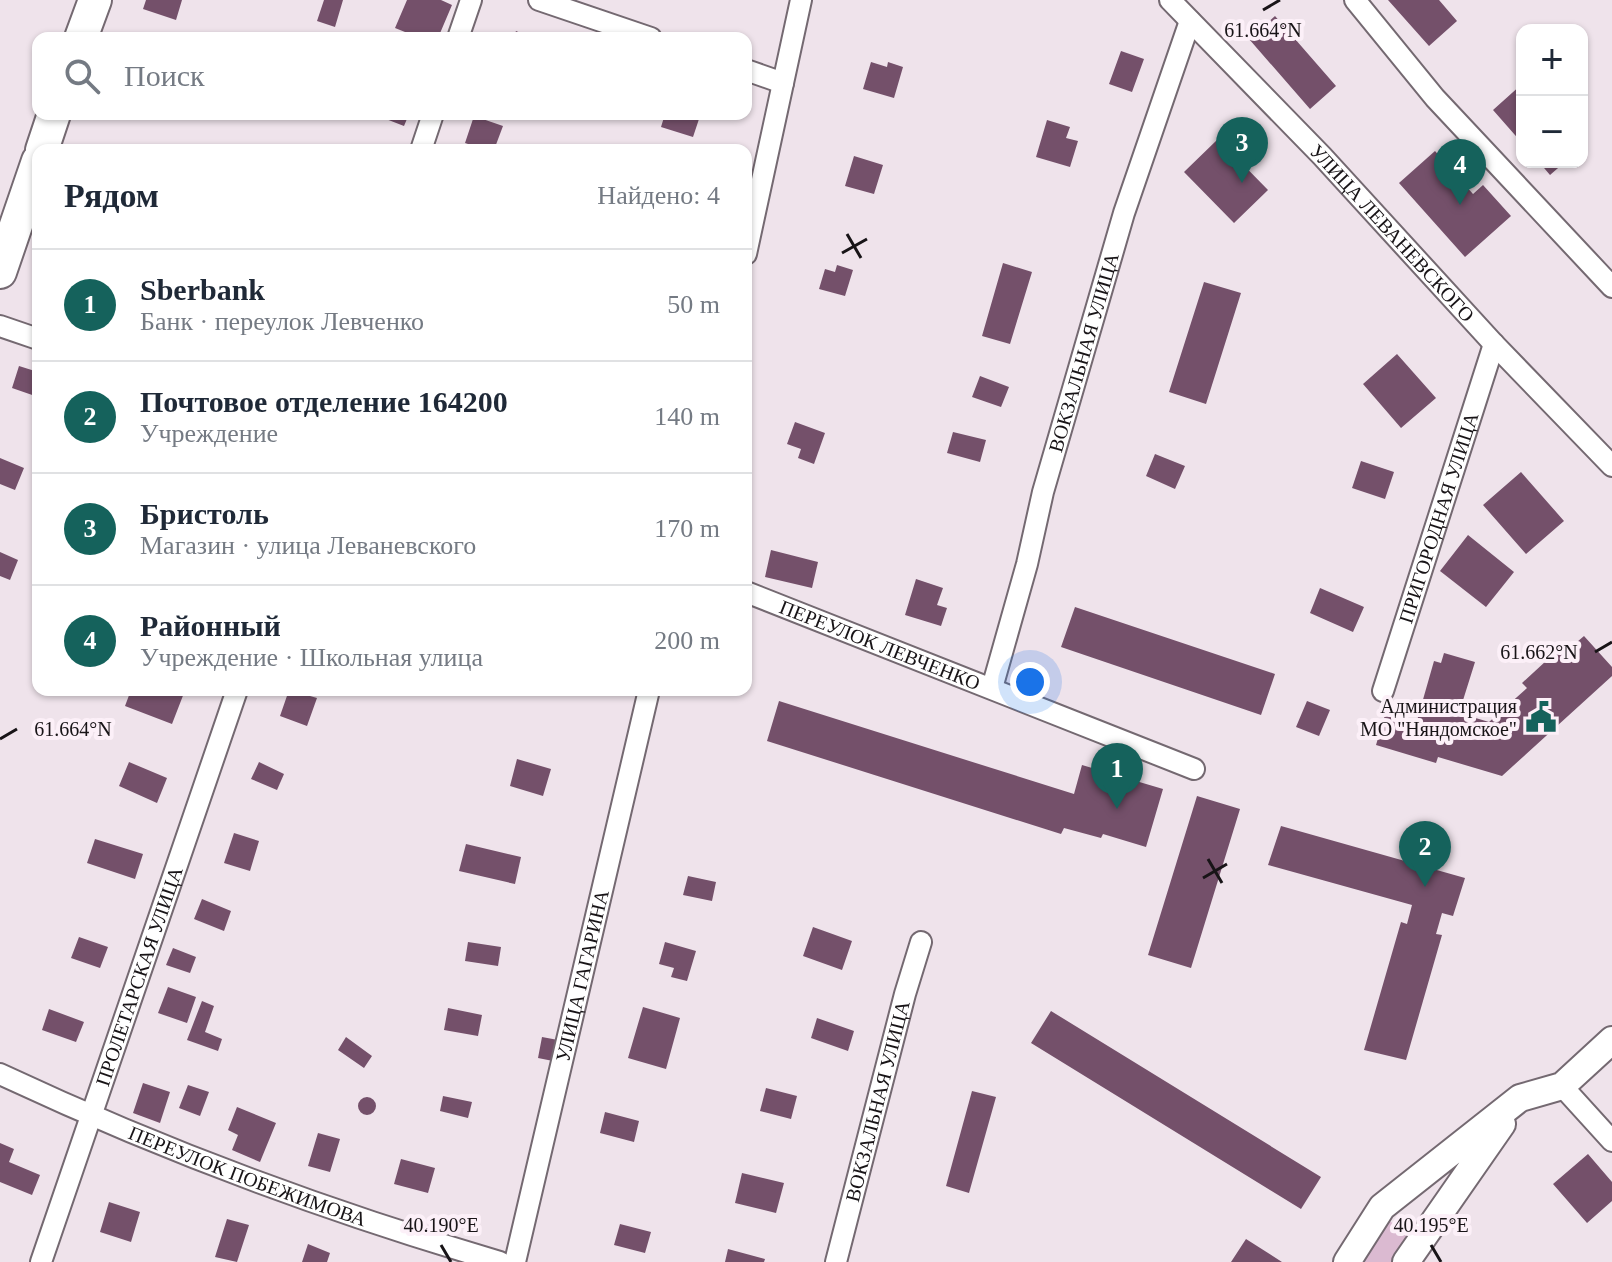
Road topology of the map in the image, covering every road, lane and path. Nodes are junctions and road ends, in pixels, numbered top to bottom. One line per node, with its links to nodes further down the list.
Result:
1 (95, 0): 8 (main road)
2 (471, 0): 9 (street)
3 (539, 0): 10 (street)
4 (801, 0): 12 (street)
5 (1170, 0): 7 (street, УЛИЦА ЛЕВАНЕВСКОГО)
6 (1355, 0): 20 (street)
7 (1190, 21): 23 (street, УЛИЦА ЛЕВАНЕВСКОГО); 26 (street, ВОКЗАЛЬНАЯ УЛИЦА)
8 (83, 32)
9 (460, 32)
10 (633, 32)
11 (752, 72): 12 (street)
12 (783, 83): 18 (street)
13 (52, 120): 15 (main road)
14 (431, 120): 16 (street)
15 (44, 144)
16 (423, 144)
17 (32, 179): 19 (main road)
18 (752, 226)
19 (0, 272)
20 (1612, 287)
21 (0, 326): 22 (street)
22 (32, 337)
23 (1494, 344): 24 (street, УЛИЦА ЛЕВАНЕВСКОГО); 27 (street, ПРИГОРОДНАЯ УЛИЦА)
24 (1612, 466)
25 (752, 594): 26 (street, ПЕРЕУЛОК ЛЕВЧЕНКО)
26 (992, 688): 30 (street, ПЕРЕУЛОК ЛЕВЧЕНКО)
27 (1383, 691)
28 (235, 696): 36 (street, ПРОЛЕТАРСКАЯ УЛИЦА)
29 (648, 696): 40 (street, УЛИЦА ГАГАРИНА)
30 (1194, 769)
31 (921, 942): 41 (street, ВОКЗАЛЬНАЯ УЛИЦА)
32 (1612, 1040): 34 (street)
33 (0, 1074): 36 (street, ПЕРЕУЛОК ПОБЕЖИМОВА)
34 (1562, 1086): 35 (street); 37 (street)
35 (1520, 1098): 42 (street); 43 (street)
36 (89, 1116): 38 (street, ПРОЛЕТАРСКАЯ УЛИЦА); 39 (street, ПЕРЕУЛОК ПОБЕЖИМОВА)
37 (1612, 1141)
38 (41, 1262)
39 (500, 1262)
40 (515, 1262)
41 (836, 1262)
42 (1347, 1262)
43 (1406, 1262)

